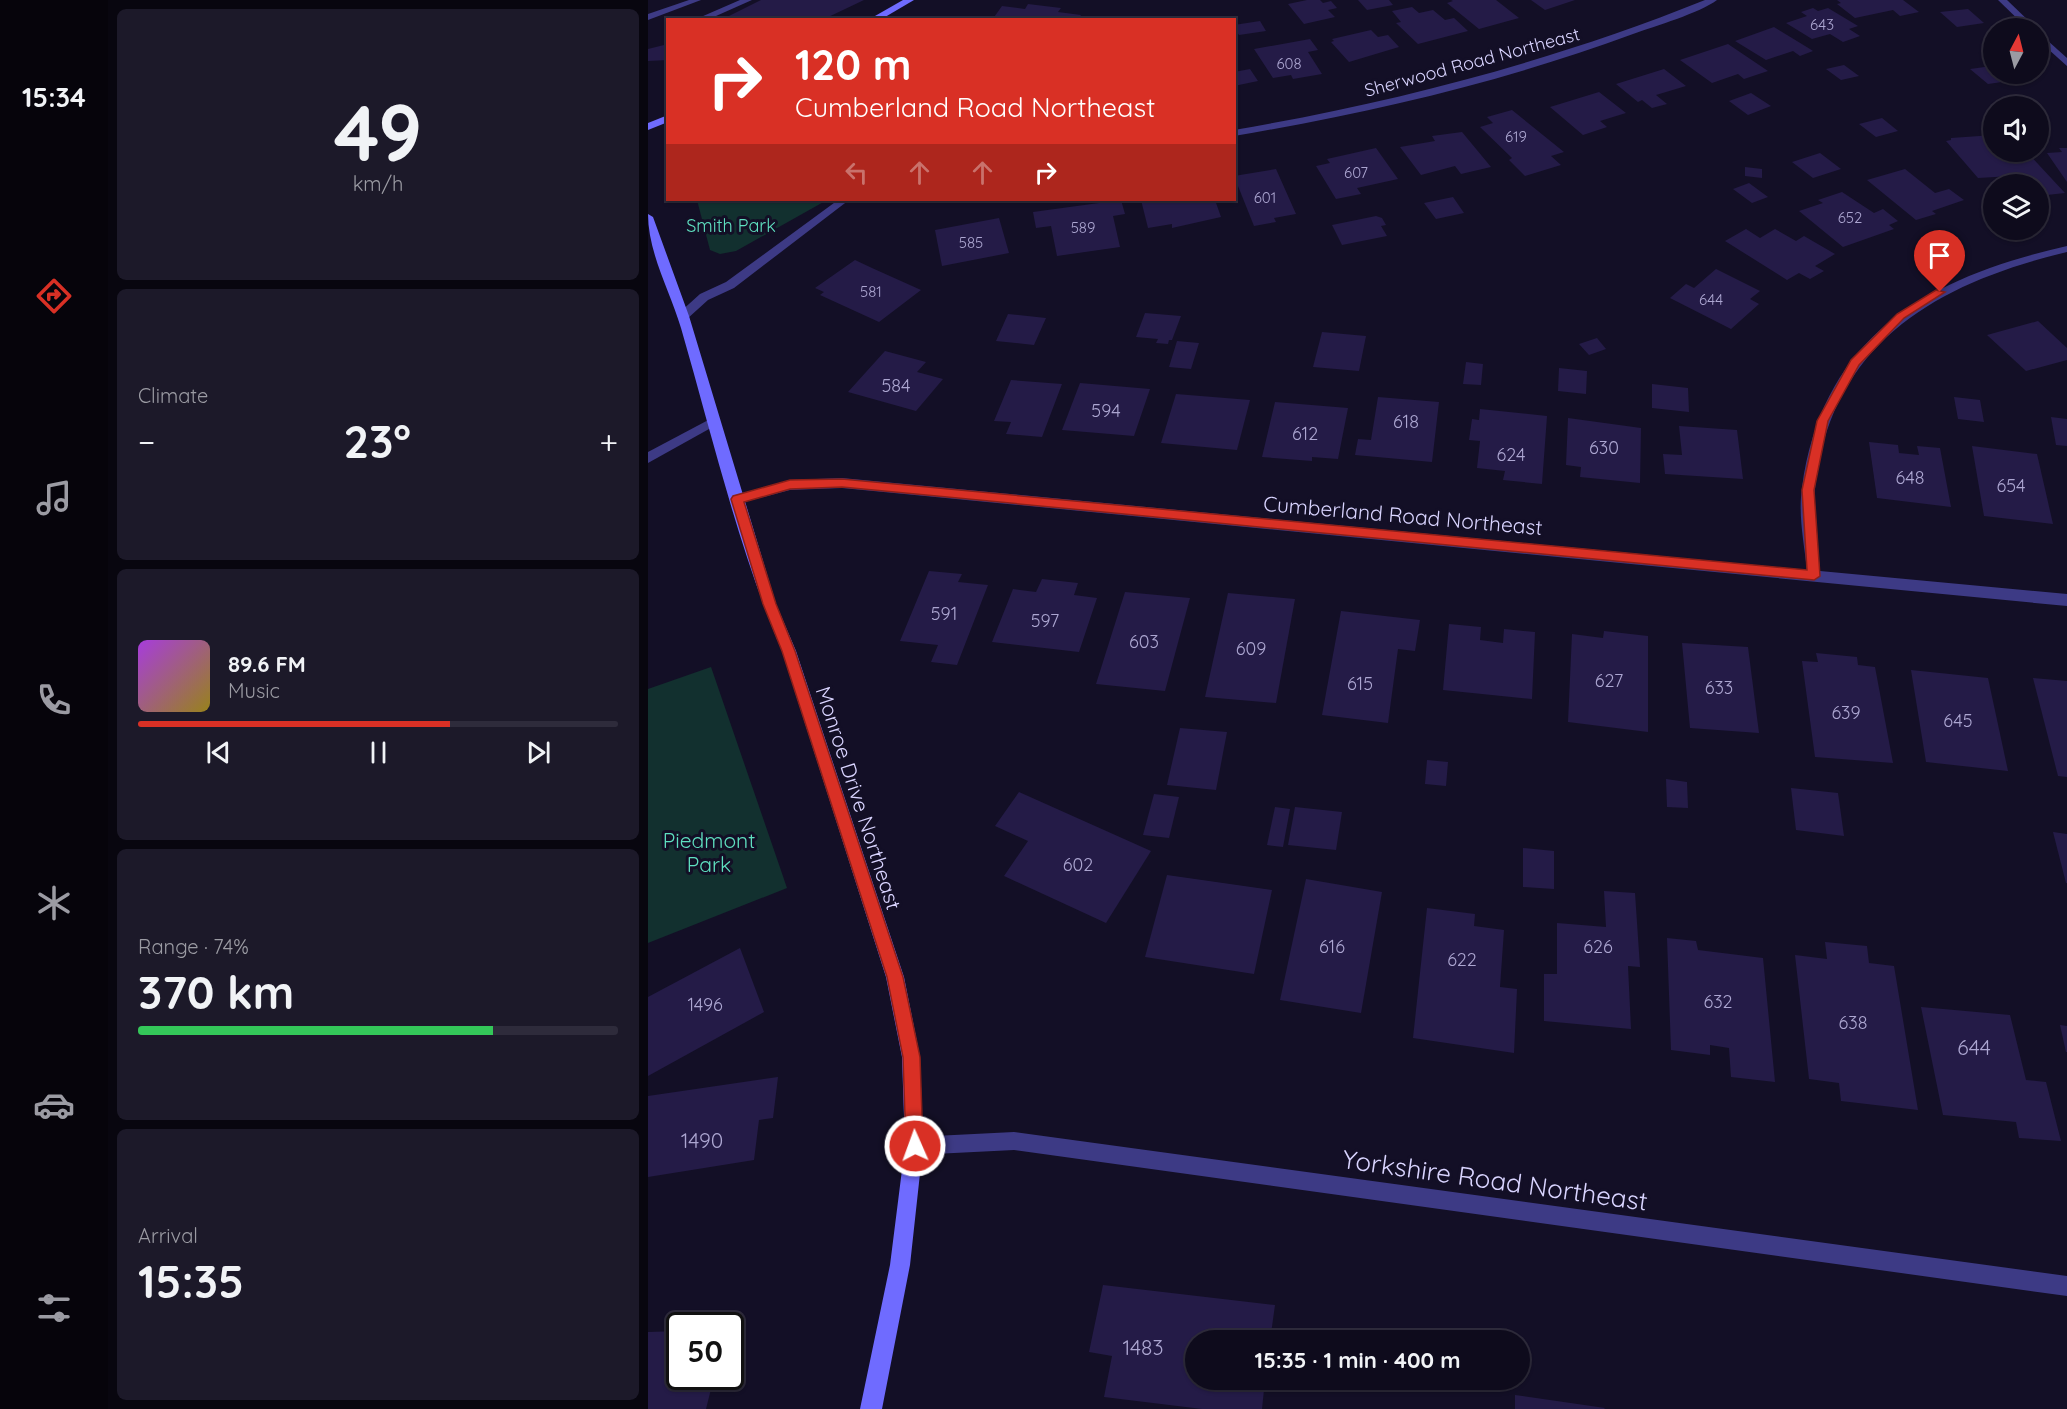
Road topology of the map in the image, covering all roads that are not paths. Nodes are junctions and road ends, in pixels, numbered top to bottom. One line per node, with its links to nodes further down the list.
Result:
1 (697, 0): 6 (street)
2 (748, 0): 7 (street)
3 (910, 0): 8 (main road)
4 (1713, 0): 16 (street, Sherwood Road Northeast)
5 (2002, 0): 9 (street)
6 (648, 17)
7 (703, 18)
8 (876, 18)
9 (2021, 18)
10 (648, 23): 11 (street)
11 (666, 23)
12 (2049, 46): 13 (street)
13 (2067, 63)
14 (666, 119): 15 (main road)
15 (648, 127)
16 (1236, 133)
17 (843, 201): 20 (street)
18 (648, 217): 20 (main road, Monroe Drive Northeast)
19 (2067, 249): 24 (street)
20 (682, 316): 21 (main road, Monroe Drive Northeast)
21 (714, 421): 22 (street); 23 (main road, Monroe Drive Northeast)
22 (648, 458)
23 (737, 499): 24 (street, Cumberland Road Northeast); 26 (main road, Monroe Drive Northeast)
24 (1814, 576): 25 (street, Cumberland Road Northeast)
25 (2067, 600)
26 (915, 1146): 27 (street, Yorkshire Road Northeast); 28 (main road, Monroe Drive Northeast)
27 (2067, 1286)
28 (871, 1409)

